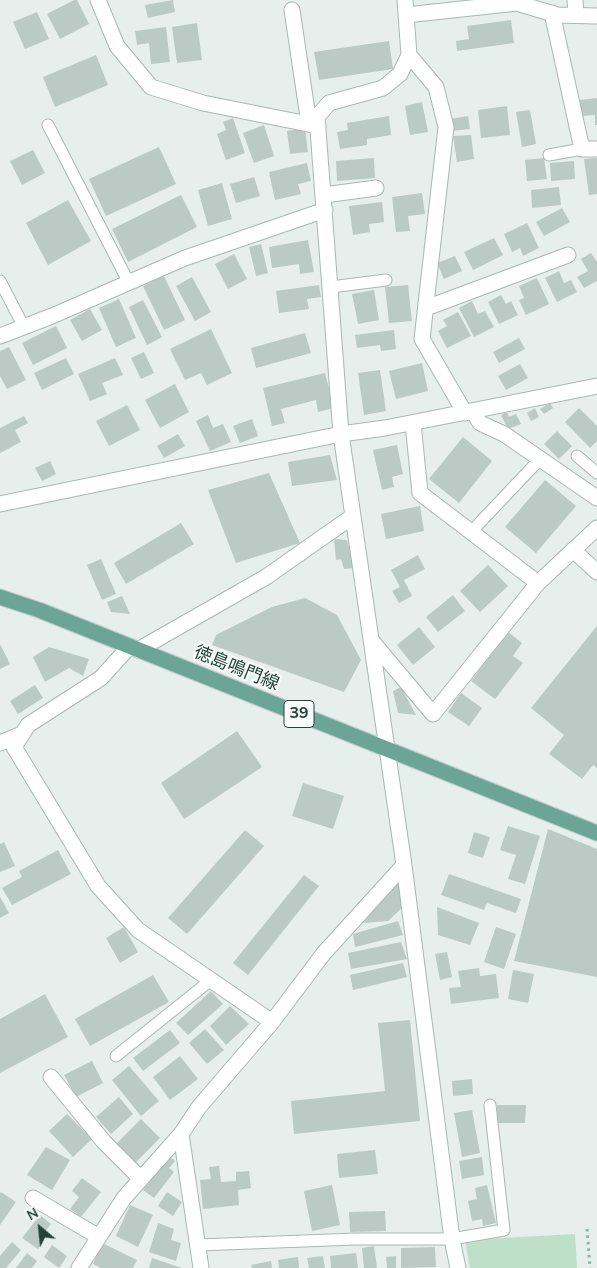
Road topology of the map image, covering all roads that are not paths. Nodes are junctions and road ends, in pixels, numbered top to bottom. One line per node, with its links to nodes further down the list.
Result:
1 (98, 0): 9 (street)
2 (405, 7): 5 (street); 7 (street)
3 (576, 8): 5 (street); 6 (street)
4 (292, 10): 9 (street)
5 (552, 13): 10 (street)
6 (597, 16)
7 (409, 55): 9 (street); 20 (street)
8 (48, 125): 18 (lane)
9 (313, 125): 13 (street)
10 (590, 149): 11 (lane)
11 (549, 155)
12 (376, 188): 13 (street)
13 (324, 195): 14 (street)
14 (325, 210): 18 (street); 19 (street)
15 (568, 255): 20 (street)
16 (386, 280): 19 (lane)
17 (0, 281): 21 (lane)
18 (129, 283): 21 (street)
19 (331, 287): 26 (street)
20 (426, 308): 24 (street)
21 (24, 326): 22 (street)
22 (0, 336)
23 (597, 386): 24 (street)
24 (469, 412): 25 (street); 28 (street)
25 (413, 423): 26 (street); 34 (street)
26 (341, 434): 31 (street); 32 (street)
27 (577, 456): 29 (lane)
28 (541, 458): 30 (street); 34 (lane)
29 (597, 473)
30 (597, 498)
31 (0, 504)
32 (353, 516): 39 (street); 40 (street)
33 (597, 528): 35 (street)
34 (471, 532): 37 (street)
35 (573, 550): 36 (street); 37 (street)
36 (597, 572)
37 (538, 583): 39 (street)
38 (0, 597): 40 (main road, 徳島鳴門線 / 39)
39 (370, 638): 43 (street)
40 (134, 648): 41 (street); 43 (main road, 徳島鳴門線 / 39)
41 (22, 734): 42 (street); 46 (street)
42 (0, 743)
43 (386, 749): 44 (main road, 徳島鳴門線 / 39); 45 (street)
44 (597, 833)
45 (404, 865): 47 (street); 55 (street)
46 (211, 980): 47 (street); 48 (lane)
47 (272, 1022): 51 (street)
48 (116, 1056)
49 (52, 1077): 52 (street)
50 (490, 1105): 55 (lane)
51 (181, 1134): 52 (street); 56 (street)
52 (141, 1179): 54 (street)
53 (33, 1198): 54 (street)
54 (99, 1237): 57 (street)
55 (452, 1239): 56 (lane); 59 (street)
56 (198, 1245): 58 (street)
57 (79, 1268)
58 (201, 1268)
59 (458, 1268)

